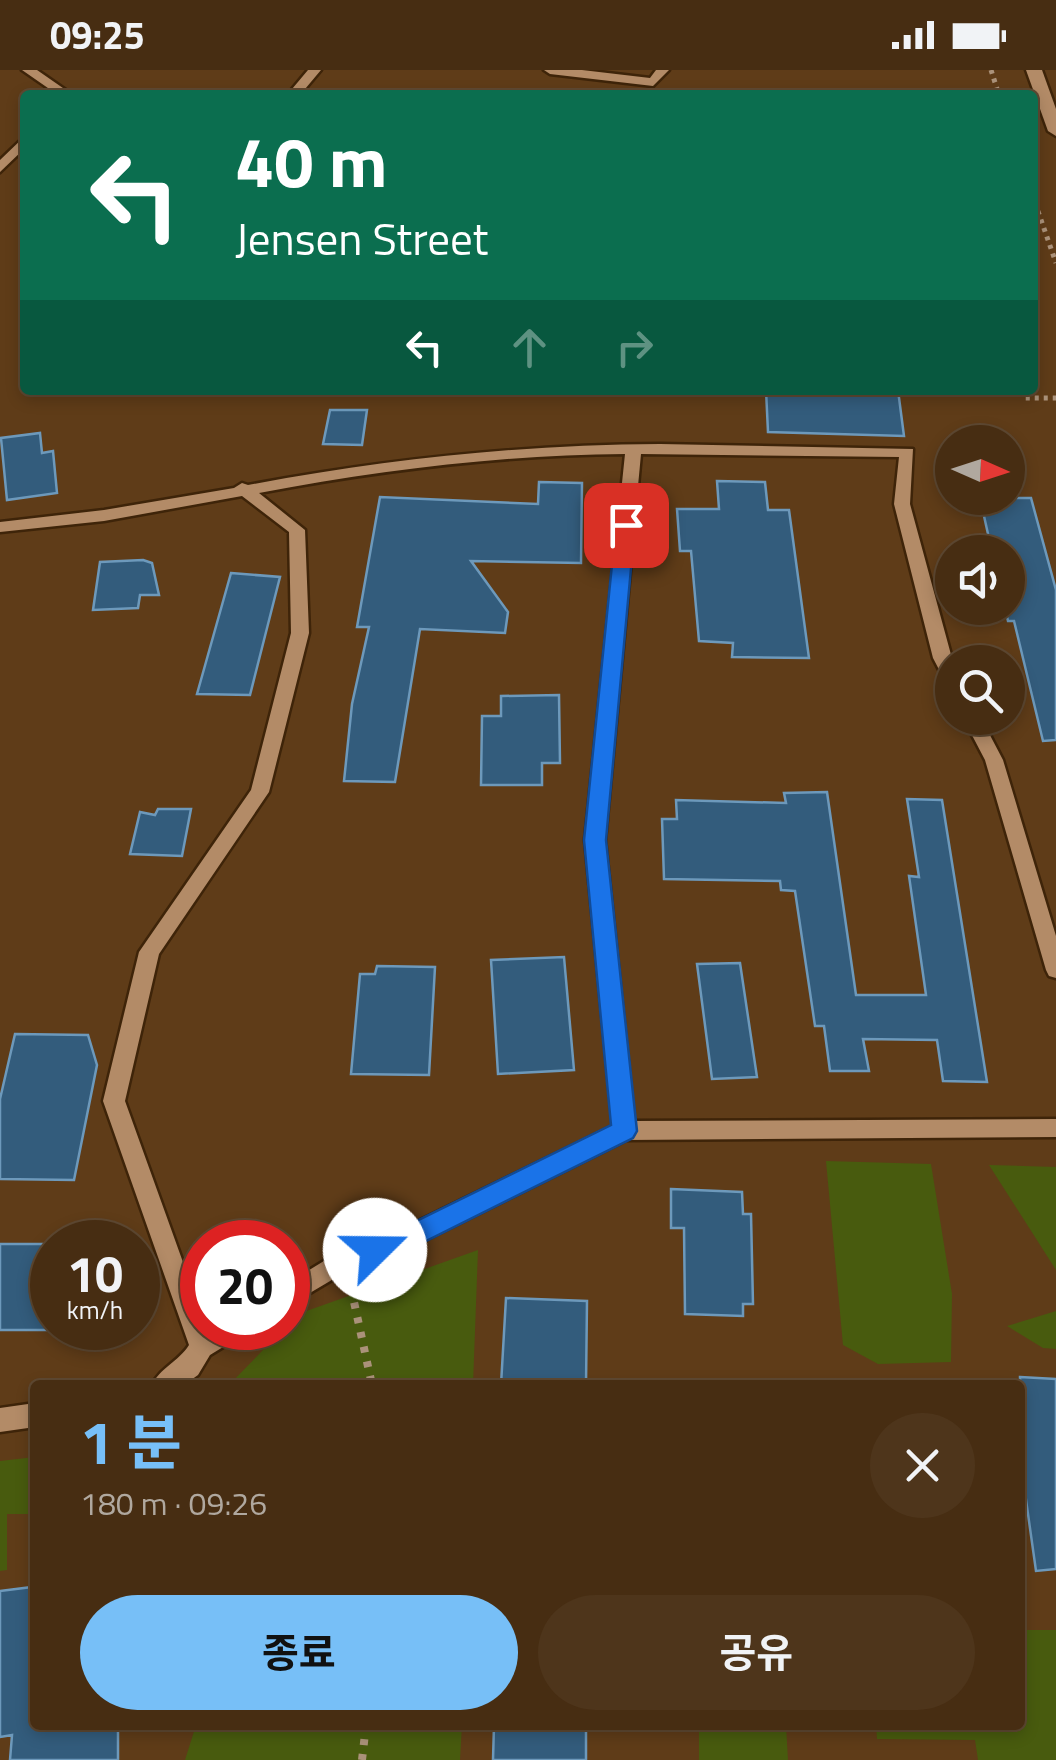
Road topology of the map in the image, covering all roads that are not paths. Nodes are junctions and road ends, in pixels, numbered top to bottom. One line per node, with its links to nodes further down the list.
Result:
1 (28, 70): 7 (lane)
2 (314, 70): 8 (lane)
3 (550, 70): 6 (lane)
4 (662, 70): 6 (lane)
5 (1034, 70): 10 (main road)
6 (643, 80): 9 (lane)
7 (58, 90)
8 (296, 90)
9 (638, 90)
10 (1056, 131)
11 (20, 146): 12 (lane)
12 (0, 168)
13 (633, 450): 14 (lane); 16 (lane); 20 (lane)
14 (242, 488): 15 (lane); 22 (lane)
15 (0, 526)
16 (939, 645)
17 (981, 735): 18 (lane)
18 (1056, 970)
19 (1056, 1128): 20 (lane)
20 (624, 1131): 21 (lane)
21 (310, 1281)
22 (180, 1284)
23 (200, 1350): 24 (lane)
24 (171, 1380)
25 (30, 1416): 26 (lane)
26 (0, 1420)

